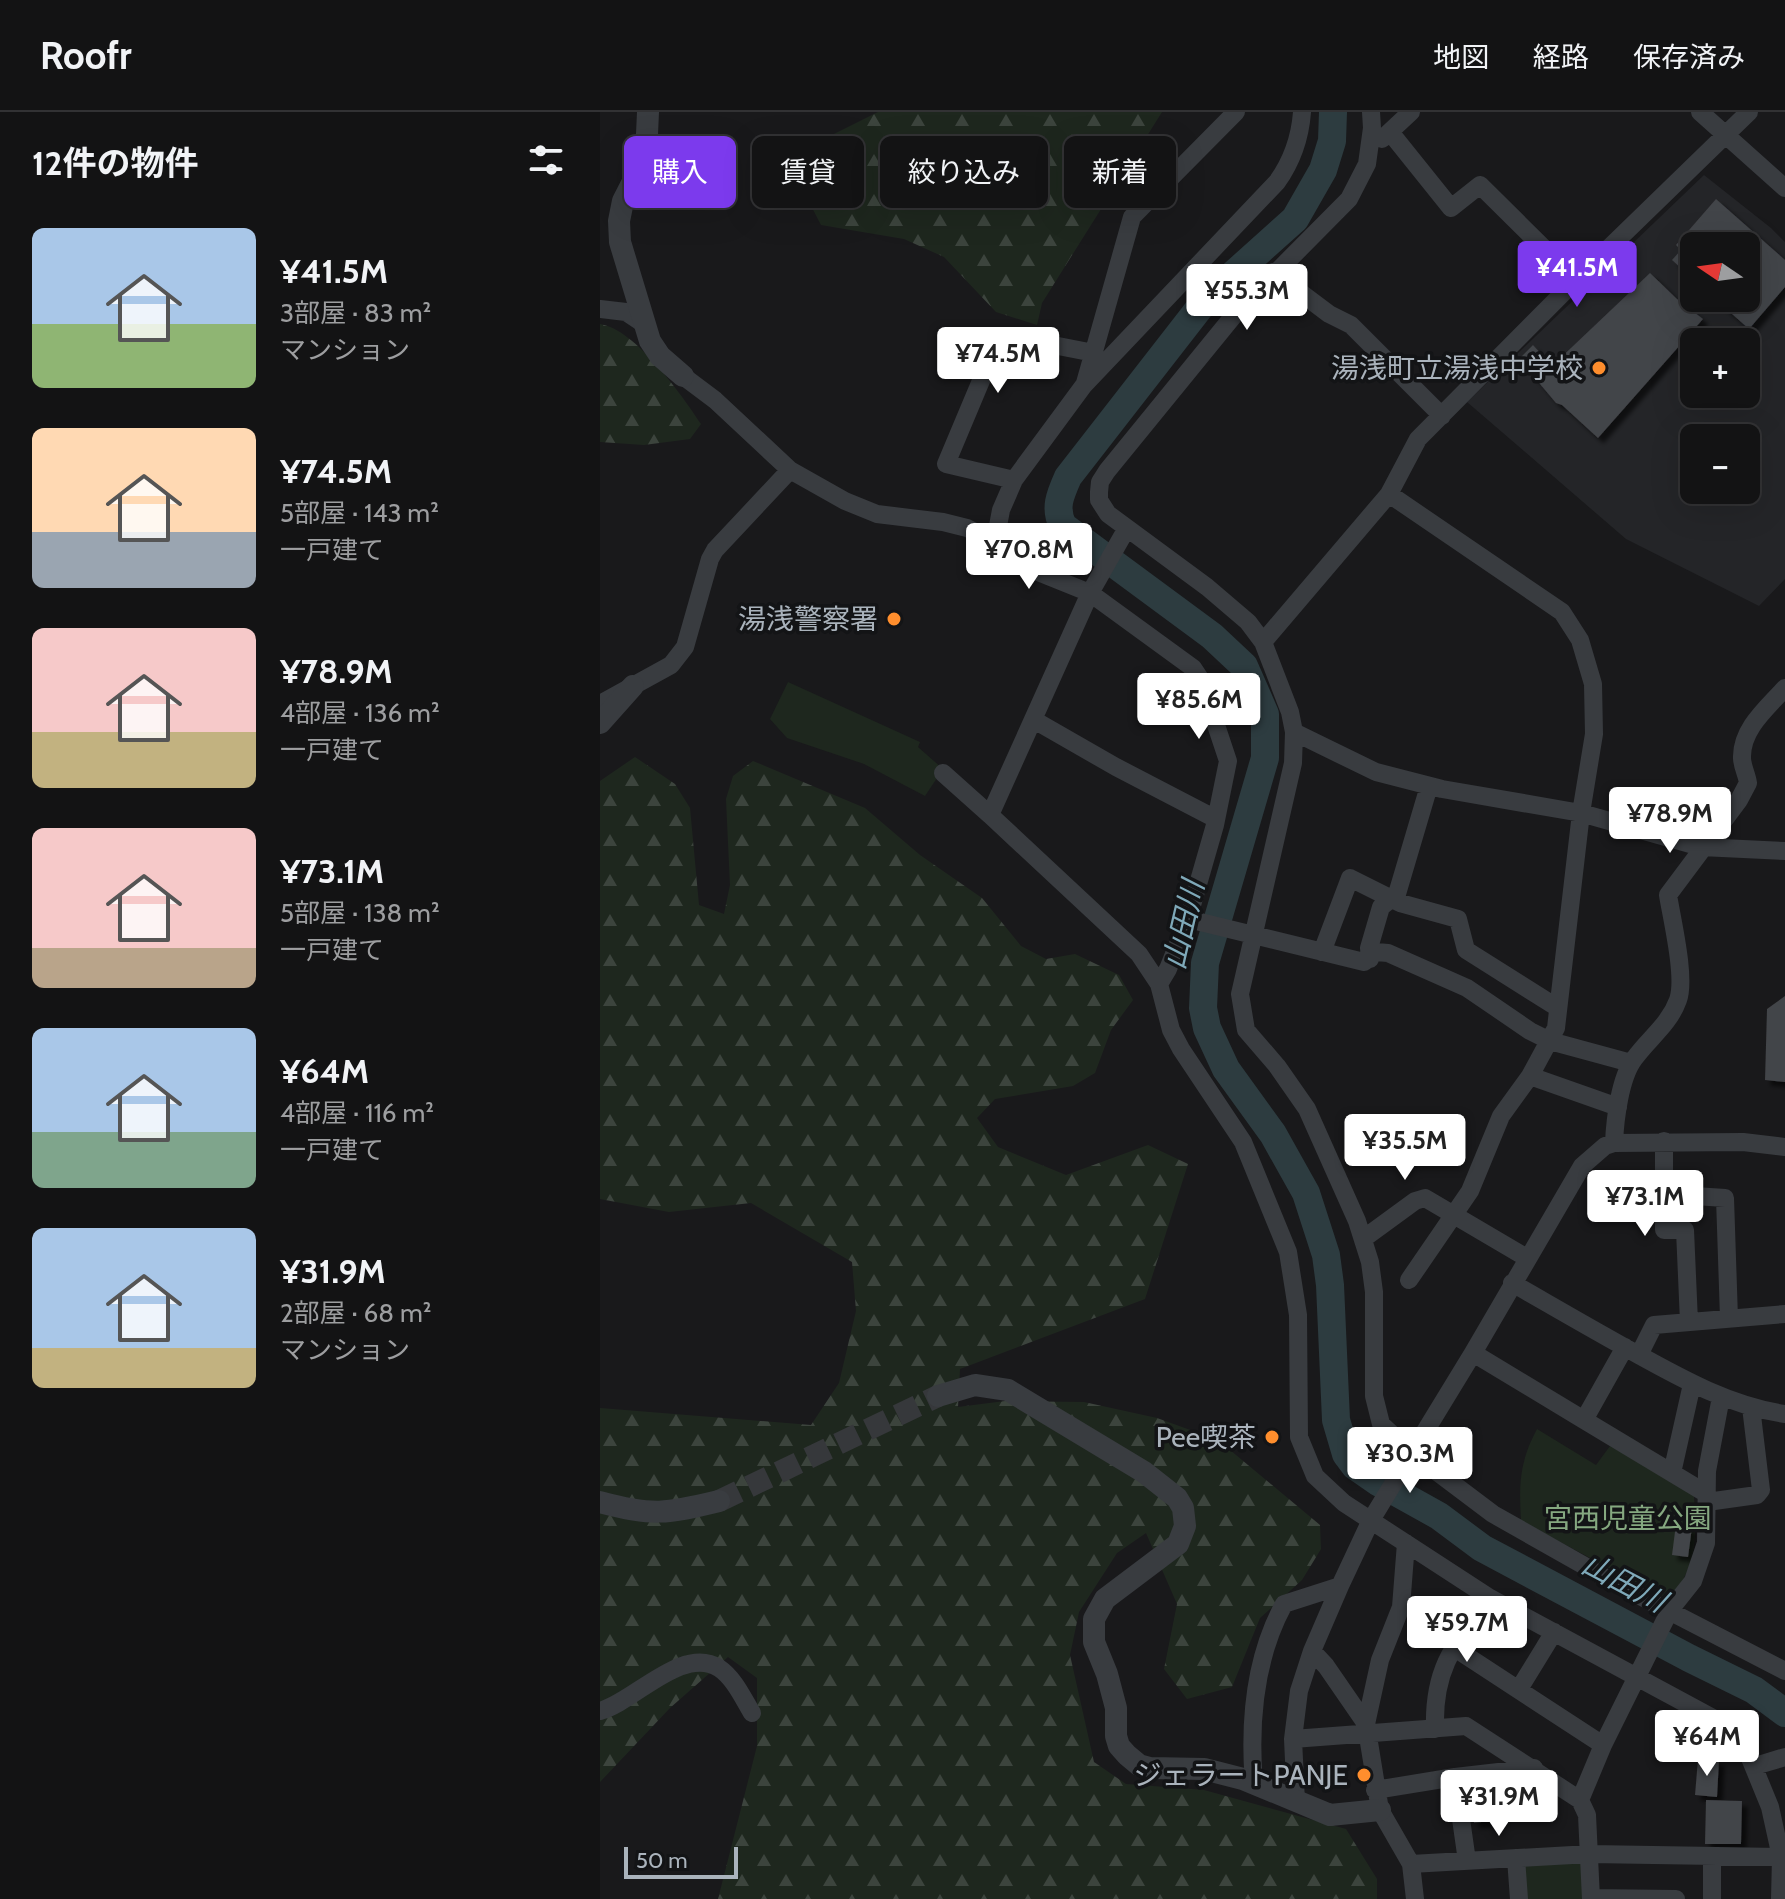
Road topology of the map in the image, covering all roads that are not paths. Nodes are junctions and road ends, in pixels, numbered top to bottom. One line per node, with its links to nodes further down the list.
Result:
1 (648, 112): 15 (street)
2 (1236, 112): 16 (street)
3 (1302, 112): 18 (street)
4 (1371, 112): 10 (street)
5 (1411, 112): 8 (street)
6 (1700, 112): 9 (street)
7 (1749, 112): 9 (street)
8 (1390, 132): 10 (street); 13 (street)
9 (1725, 135): 11 (street); 13 (street)
10 (1370, 148): 12 (street)
11 (1785, 188)
12 (1273, 272): 19 (street); 23 (street)
13 (1576, 280): 19 (street)
14 (600, 309): 15 (street)
15 (644, 324): 17 (street)
16 (1094, 353): 18 (street); 21 (street)
17 (683, 376): 20 (street)
18 (1084, 385): 21 (street)
19 (1442, 416): 22 (street)
20 (790, 470): 24 (street); 27 (street)
21 (1014, 480): 24 (street)
22 (1389, 494): 26 (street); 35 (street)
23 (1124, 534): 25 (street); 26 (street)
24 (995, 542): 25 (street)
25 (1093, 588): 30 (street); 37 (street)
26 (1263, 642): 32 (street)
27 (633, 686): 29 (street); 31 (street)
28 (1785, 688): 38 (street)
29 (600, 704)
30 (1034, 720): 36 (street); 37 (street)
31 (600, 723)
32 (1294, 732): 34 (street); 42 (street)
33 (943, 773): 36 (street)
34 (1429, 786): 35 (street); 40 (street)
35 (1581, 813): 38 (street); 48 (street)
36 (990, 815): 47 (street)
37 (1216, 819): 41 (street)
38 (1701, 847): 39 (street); 50 (street)
39 (1785, 851)
40 (1393, 899): 43 (street); 44 (street); 45 (street)
41 (1192, 920): 42 (street); 47 (street)
42 (1251, 936): 44 (street); 58 (street)
43 (1466, 950): 46 (street); 48 (street)
44 (1322, 952): 45 (street)
45 (1370, 959): 46 (street)
46 (1450, 978): 49 (street)
47 (1159, 984): 78 (street)
48 (1558, 1008): 49 (street)
49 (1550, 1041): 50 (street); 51 (street)
50 (1631, 1063): 52 (street)
51 (1530, 1076): 52 (street); 57 (street)
52 (1618, 1107): 54 (street)
53 (1664, 1141): 54 (street); 55 (street); 56 (street)
54 (1614, 1143): 59 (street)
55 (1785, 1147)
56 (1664, 1194): 63 (street); 64 (street)
57 (1456, 1215): 58 (street); 59 (street); 60 (street)
58 (1363, 1239): 73 (street)
59 (1527, 1258): 61 (street)
60 (1409, 1280)
61 (1512, 1283): 65 (street); 66 (street)
62 (1785, 1314): 63 (street)
63 (1729, 1318): 64 (street)
64 (1689, 1322): 65 (street)
65 (1632, 1351): 67 (street); 72 (street)
66 (1473, 1353): 72 (street); 73 (street)
67 (1692, 1384): 69 (street); 74 (street)
68 (938, 1396): 99 (street)
69 (1721, 1397): 70 (street); 75 (street)
70 (1751, 1407): 71 (street); 75 (street)
71 (1785, 1414)
72 (1584, 1420): 74 (street)
73 (1409, 1457): 78 (street); 82 (street)
74 (1672, 1473): 75 (street)
75 (1707, 1498): 82 (street)
76 (719, 1501): 77 (street)
77 (600, 1502)
78 (1374, 1513): 79 (street); 80 (street)
79 (1406, 1543): 81 (street); 92 (street)
80 (1340, 1586): 85 (street); 99 (street)
81 (1490, 1598): 83 (street); 84 (street)
82 (1668, 1614): 86 (street); 87 (street)
83 (1554, 1632): 87 (street); 88 (street)
84 (1453, 1647): 88 (street); 91 (street)
85 (1312, 1651): 92 (street); 93 (street)
86 (1785, 1671)
87 (1639, 1672): 94 (street); 96 (street)
88 (1519, 1689): 94 (street)
89 (600, 1711): 90 (street)
90 (752, 1713)
91 (1435, 1729): 92 (street); 97 (street)
92 (1366, 1730): 93 (street); 100 (street)
93 (1293, 1739): 102 (street)
94 (1603, 1745): 101 (street)
95 (1780, 1759): 96 (street)
96 (1755, 1766): 105 (street)
97 (1534, 1768): 98 (street); 101 (street)
98 (1455, 1777): 100 (street); 107 (street)
99 (1254, 1784): 102 (street)
100 (1378, 1800): 102 (street); 108 (street)
101 (1580, 1800): 103 (street)
102 (1296, 1802)
103 (1590, 1854): 104 (street); 106 (street); 109 (street)
104 (1712, 1856): 105 (street); 113 (street)
105 (1781, 1857): 114 (street)
106 (1516, 1858): 107 (street); 111 (street)
107 (1467, 1861): 108 (street)
108 (1411, 1864): 110 (street)
109 (1591, 1898): 112 (street)
110 (1415, 1899)
111 (1519, 1899)
112 (1676, 1899)
113 (1712, 1899)
114 (1780, 1899)

